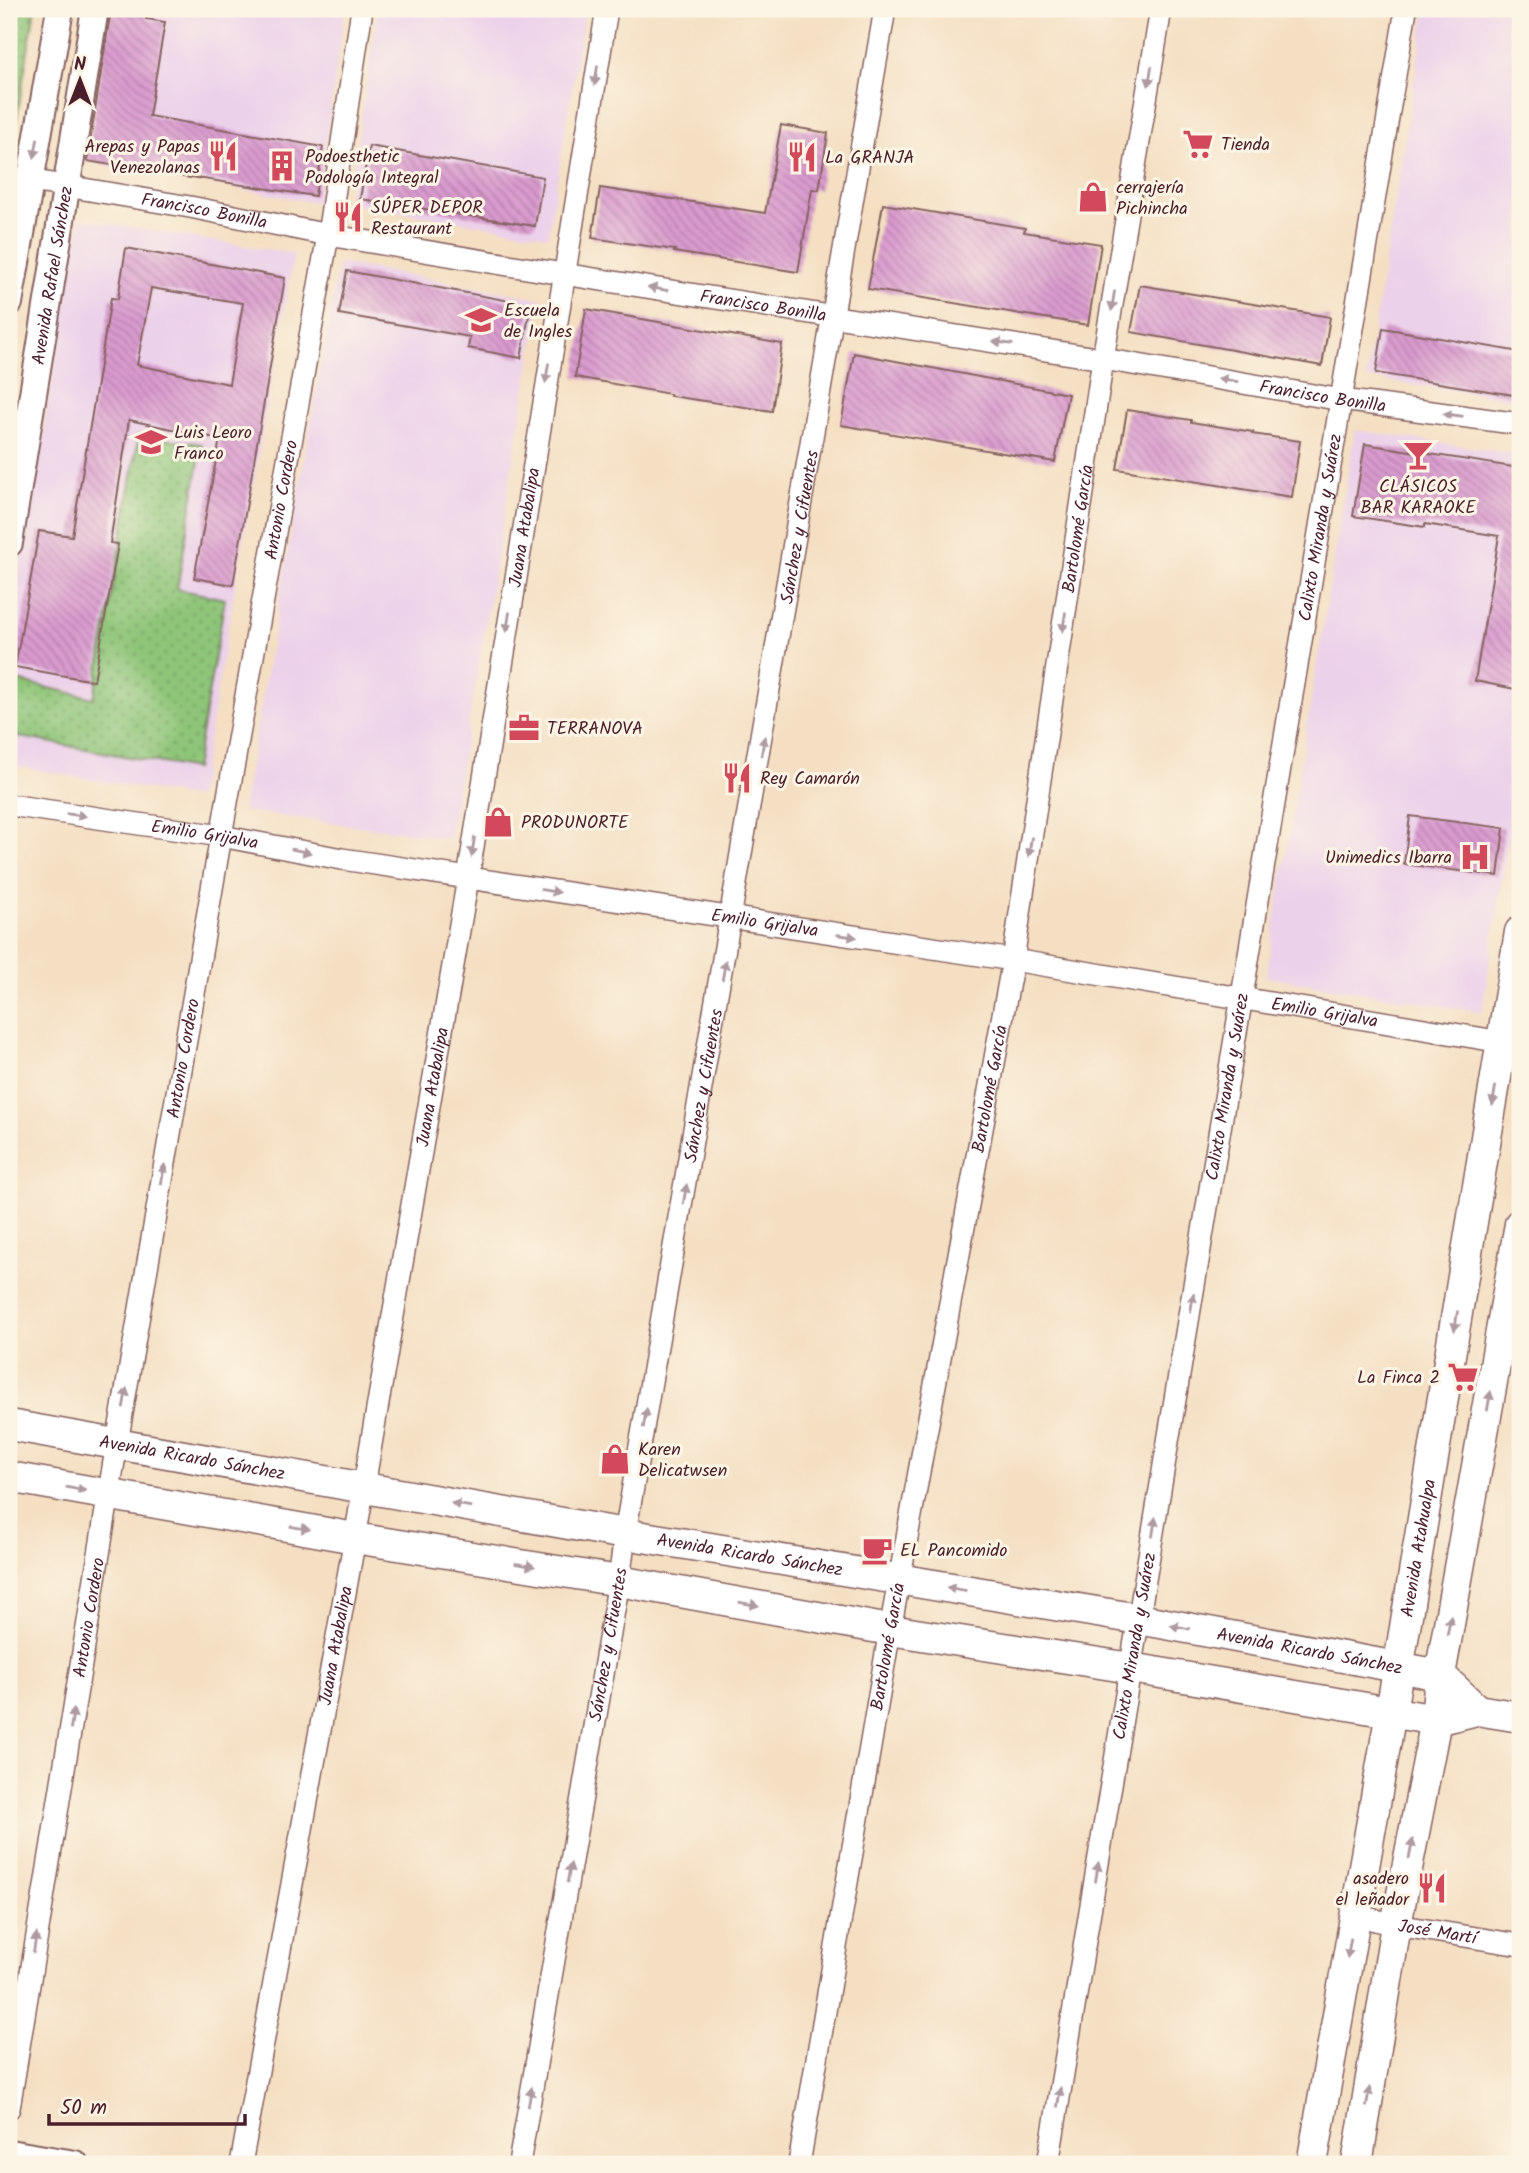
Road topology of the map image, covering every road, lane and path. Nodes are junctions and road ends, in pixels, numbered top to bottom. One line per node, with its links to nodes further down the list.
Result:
1 (60, 9): 8 (street, Avenida Rafael Sánchez, one-way to 8)
2 (95, 9): 9 (street, Avenida Rafael Sánchez)
3 (362, 9): 10 (street, Antonio Cordero)
4 (607, 9): 11 (street, Juana Atabalipa, one-way to 11)
5 (885, 9): 13 (street, Sánchez y Cifuentes)
6 (1161, 9): 14 (street, Bartolomé García, one-way to 14)
7 (1406, 9): 15 (street, Calixto Miranda y Suárez)
8 (19, 180): 9 (street, Francisco Bonilla); 12 (street, Avenida Rafael Sánchez)
9 (66, 186): 10 (street, Francisco Bonilla); 17 (street, Avenida Rafael Sánchez)
10 (328, 235): 11 (street, Francisco Bonilla); 19 (street, Antonio Cordero)
11 (563, 274): 13 (street, Francisco Bonilla, one-way to 11); 20 (street, Juana Atabalipa, one-way to 20)
12 (9, 303)
13 (836, 317): 14 (street, Francisco Bonilla, one-way to 13); 21 (street, Sánchez y Cifuentes, one-way to 13)
14 (1104, 359): 15 (street, Francisco Bonilla, one-way to 14); 23 (street, Bartolomé García, one-way to 23)
15 (1342, 400): 16 (street, Francisco Bonilla, one-way to 15); 24 (street, Calixto Miranda y Suárez)
16 (1520, 424)
17 (9, 543)
18 (9, 805): 19 (street, Emilio Grijalva, one-way to 19)
19 (221, 836): 20 (street, Emilio Grijalva, one-way to 20); 28 (street, Antonio Cordero, one-way to 19)
20 (468, 878): 21 (street, Emilio Grijalva, one-way to 21); 30 (street, Juana Atabalipa)
21 (733, 919): 23 (street, Emilio Grijalva, one-way to 23); 32 (street, Sánchez y Cifuentes, one-way to 21)
22 (1520, 932): 25 (main road, Avenida Atahualpa)
23 (1013, 960): 24 (street, Emilio Grijalva); 34 (street, Bartolomé García)
24 (1242, 998): 25 (street, Emilio Grijalva); 36 (street, Calixto Miranda y Suárez, one-way to 24)
25 (1511, 1044): 39 (main road, Avenida Atahualpa, one-way to 39)
26 (1520, 1224): 40 (main road, one-way to 26)
27 (9, 1425): 28 (main road, Avenida Ricardo Sánchez)
28 (117, 1443): 30 (main road, Avenida Ricardo Sánchez); 31 (street, Antonio Cordero)
29 (9, 1478): 31 (main road, one-way to 31)
30 (363, 1488): 32 (main road, Avenida Ricardo Sánchez, one-way to 30); 33 (street, Juana Atabalipa)
31 (108, 1494): 33 (main road, one-way to 33); 48 (street, Antonio Cordero, one-way to 31)
32 (625, 1534): 34 (main road, Avenida Ricardo Sánchez); 35 (street, Sánchez y Cifuentes)
33 (355, 1538): 35 (main road, one-way to 35); 51 (street, Juana Atabalipa)
34 (900, 1580): 36 (main road, Avenida Ricardo Sánchez, one-way to 34); 37 (street, Bartolomé García)
35 (619, 1581): 37 (main road, one-way to 37); 52 (street, Sánchez y Cifuentes, one-way to 35)
36 (1139, 1619): 38 (street, Calixto Miranda y Suárez); 39 (main road, Avenida Ricardo Sánchez, one-way to 36)
37 (890, 1630): 38 (main road); 53 (street, Bartolomé García)
38 (1131, 1668): 42 (main road); 54 (street, Calixto Miranda y Suárez, one-way to 38)
39 (1398, 1668): 40 (main road, Avenida Ricardo Sánchez); 42 (main road, Avenida Atahualpa)
40 (1440, 1675): 41 (main road); 44 (main road)
41 (1477, 1710): 43 (main road); 44 (main road)
42 (1391, 1712): 44 (main road); 45 (main road, Avenida Atahualpa)
43 (1520, 1717)
44 (1436, 1720): 46 (main road, one-way to 44)
45 (1355, 1915): 46 (street, José Martí); 55 (main road, Avenida Atahualpa, one-way to 55)
46 (1396, 1925): 47 (street, José Martí); 56 (main road, one-way to 46)
47 (1520, 1945)
48 (9, 2108)
49 (9, 2153): 50 (street)
50 (75, 2164)
51 (241, 2164)
52 (519, 2164)
53 (799, 2164)
54 (1048, 2164)
55 (1312, 2164)
56 (1357, 2164)

